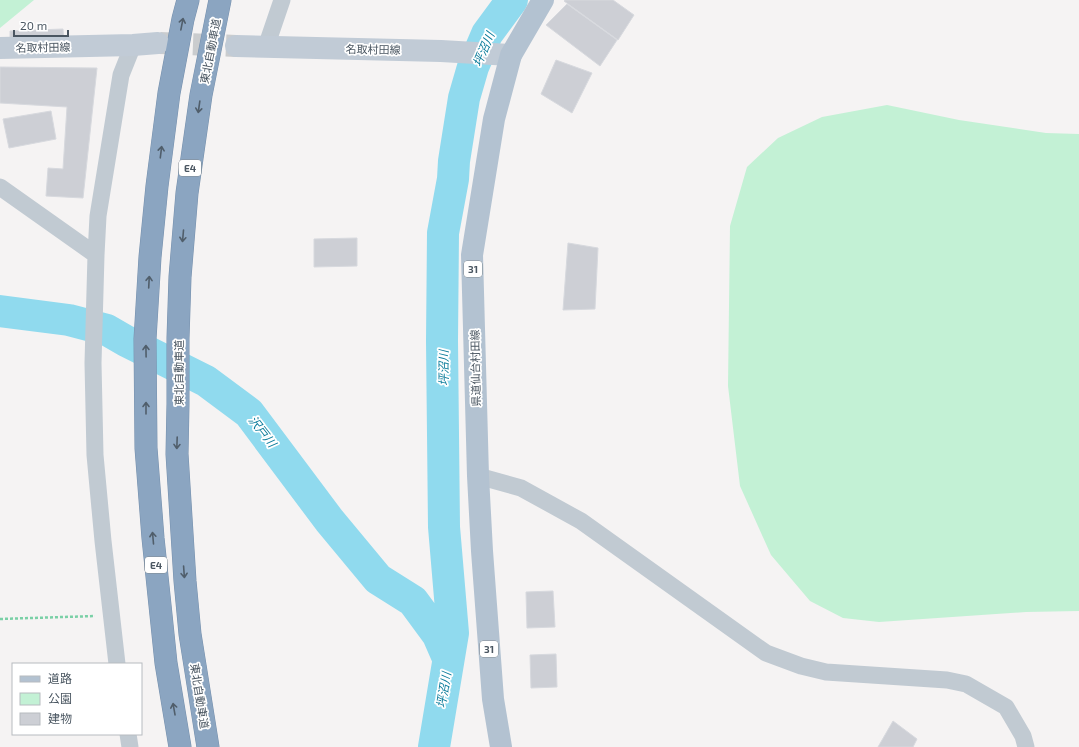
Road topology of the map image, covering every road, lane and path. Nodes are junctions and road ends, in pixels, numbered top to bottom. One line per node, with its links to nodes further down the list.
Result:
1 (188, 0): 19 (highway, E4, one-way to 1)
2 (220, 0): 20 (highway, 東北自動車道 / E4, one-way to 20)
3 (282, 0): 8 (street)
4 (544, 0): 10 (main road, 県道仙台村田線 / 31)
5 (158, 43): 6 (main road, 名取村田線)
6 (133, 44): 9 (main road, 名取村田線); 12 (street)
7 (236, 46): 8 (main road, 名取村田線)
8 (266, 47): 10 (main road, 名取村田線)
9 (0, 48)
10 (507, 55): 13 (main road, 県道仙台村田線 / 31)
11 (0, 187): 12 (street)
12 (96, 255): 14 (street)
13 (478, 476): 21 (main road, 県道仙台村田線 / 31); 22 (street)
14 (112, 616): 15 (path); 16 (street)
15 (0, 619)
16 (117, 663)
17 (128, 735): 18 (street)
18 (130, 747)
19 (180, 747)
20 (208, 747)
21 (501, 747)
22 (1026, 747)

